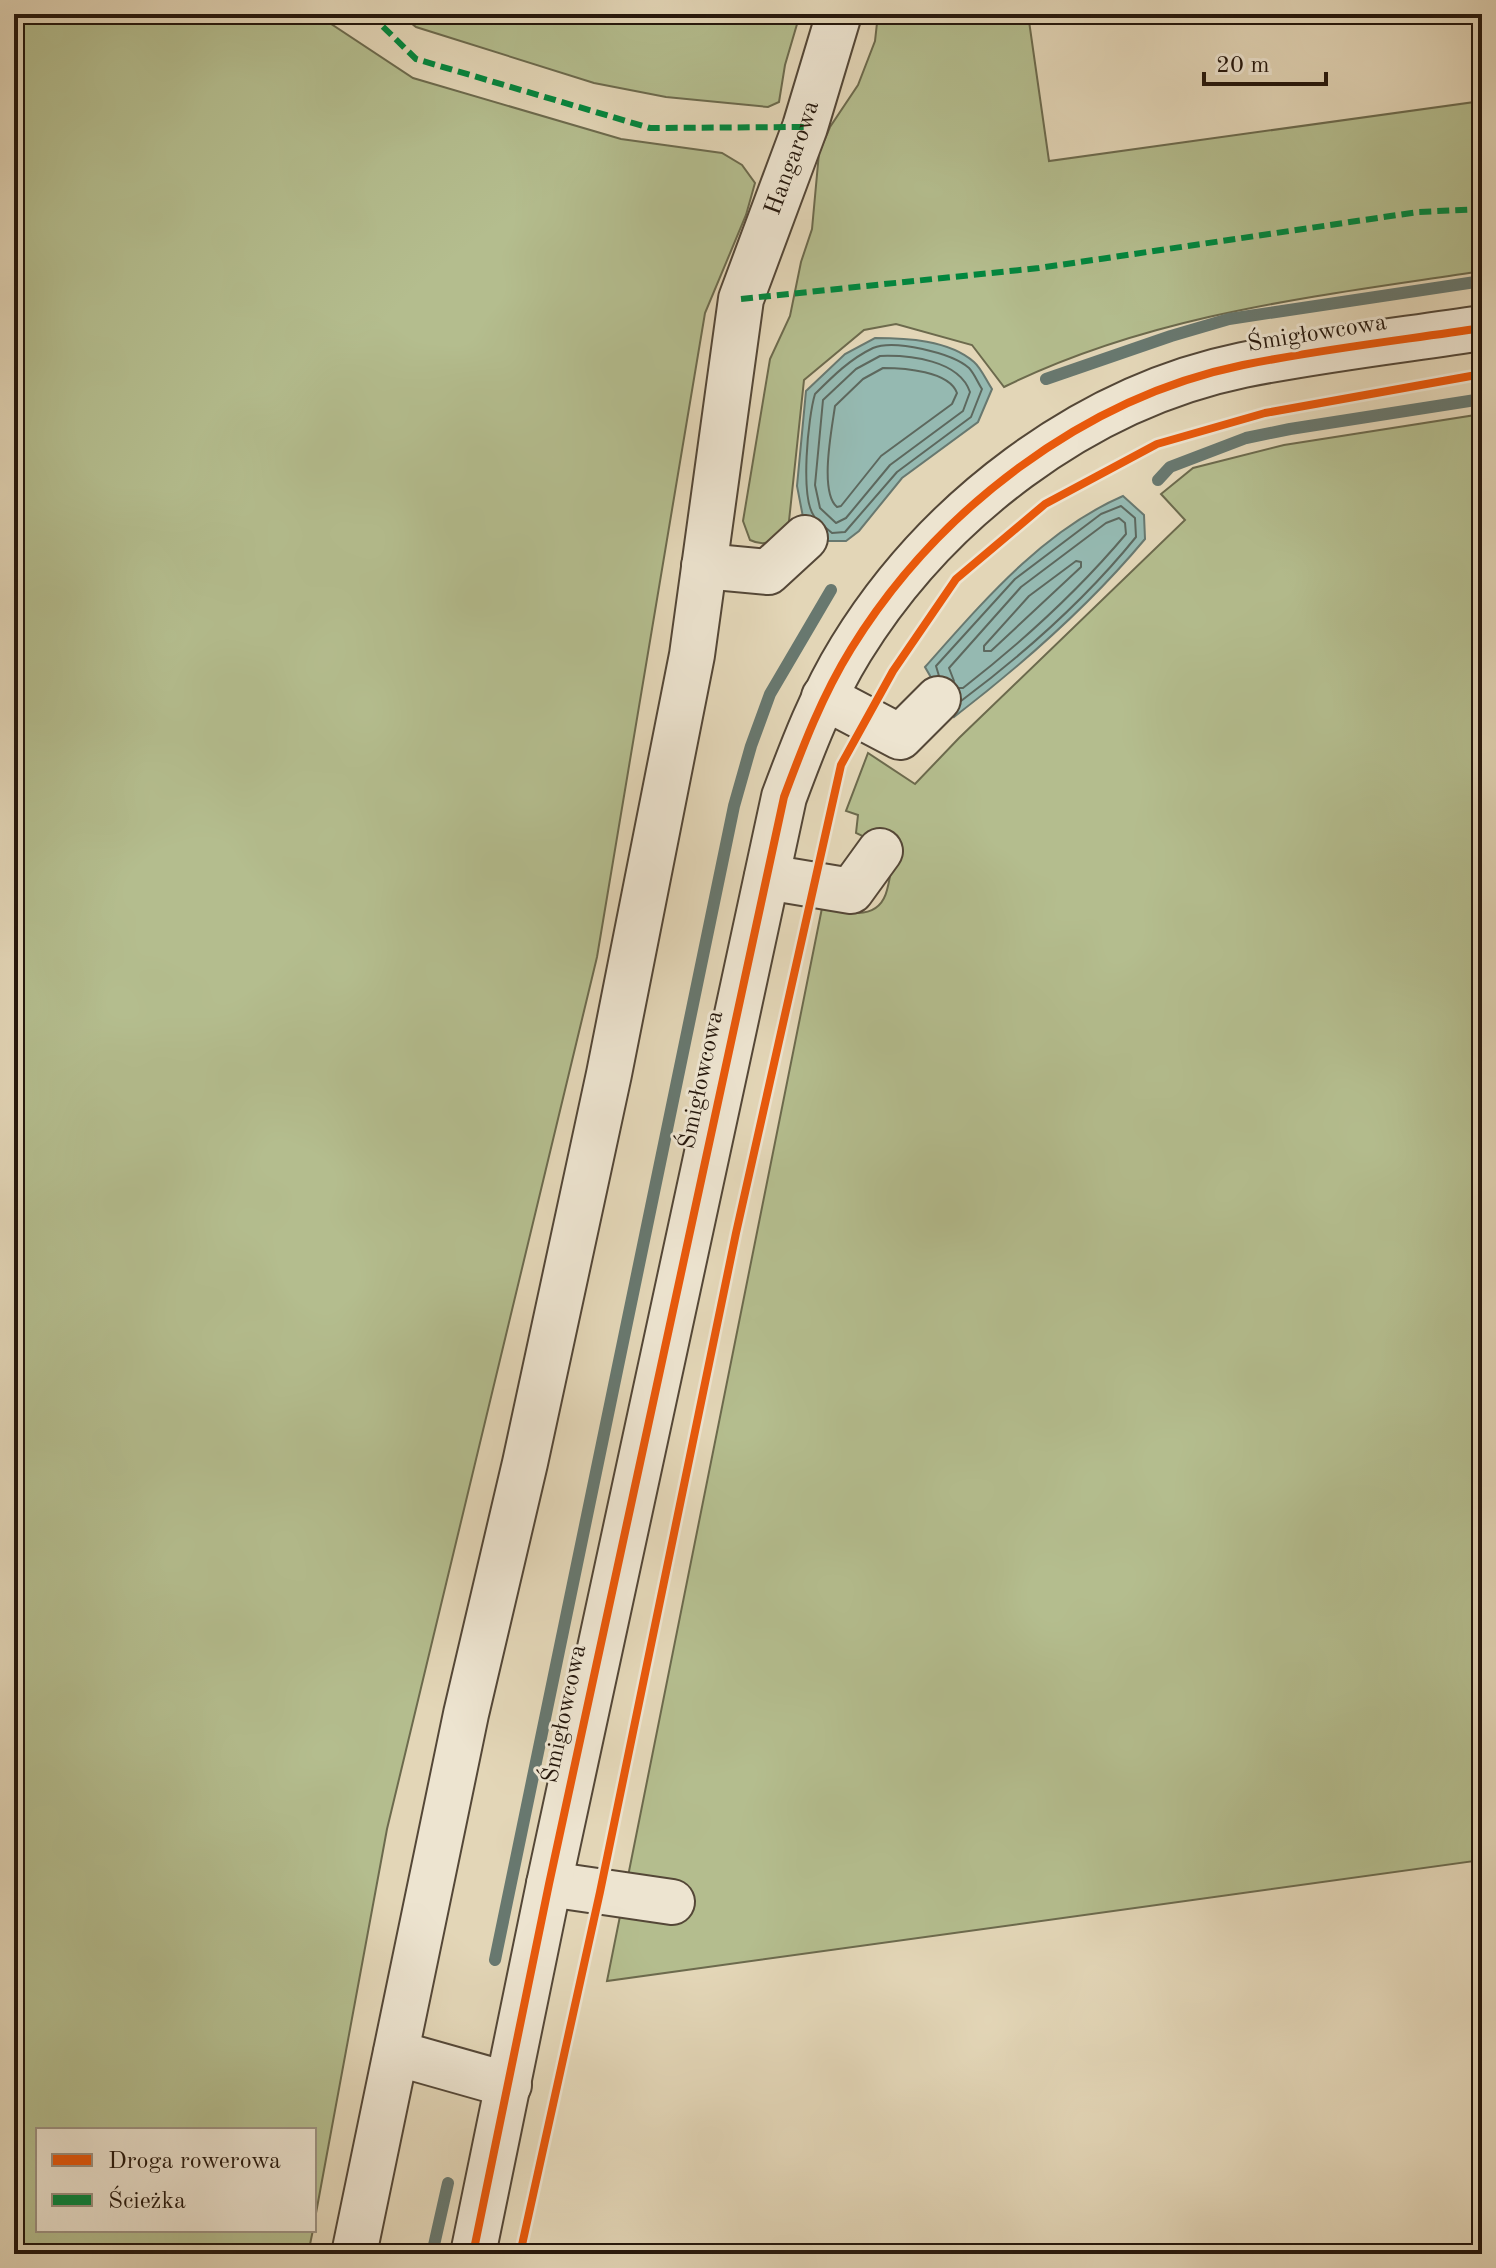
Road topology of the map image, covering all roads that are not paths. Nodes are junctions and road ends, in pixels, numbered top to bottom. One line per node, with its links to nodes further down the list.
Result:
1 (839, 14): 4 (street, Hangarowa)
2 (1482, 328): 5 (street, Śmigłowcowa)
3 (805, 538): 4 (street)
4 (704, 566): 11 (street, Hangarowa)
5 (824, 697): 6 (street); 8 (street, Śmigłowcowa)
6 (938, 699)
7 (880, 851): 8 (street)
8 (767, 877): 9 (street, Śmigłowcowa)
9 (549, 1884): 10 (street); 12 (street, Śmigłowcowa)
10 (672, 1902)
11 (396, 2053): 12 (street); 13 (street, Hangarowa)
12 (509, 2085): 14 (street, Śmigłowcowa)
13 (354, 2254)
14 (473, 2254)

